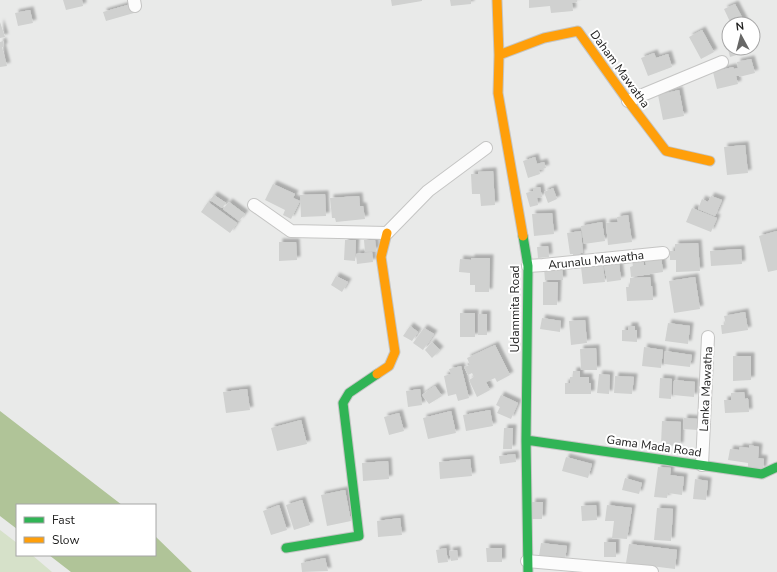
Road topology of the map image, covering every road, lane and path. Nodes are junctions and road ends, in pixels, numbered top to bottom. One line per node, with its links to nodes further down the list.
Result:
1 (497, 0): 2 (street, Udammita Road)
2 (499, 55): 4 (street, Daham Mawatha); 10 (street, Udammita Road)
3 (722, 62): 4 (street)
4 (628, 101): 6 (street, Daham Mawatha)
5 (486, 148): 8 (street)
6 (710, 160)
7 (254, 205): 8 (street)
8 (387, 233): 15 (street)
9 (663, 253): 10 (street, Arunalu Mawatha)
10 (528, 266): 12 (street, Udammita Road)
11 (708, 337): 13 (street, Lanka Mawatha)
12 (526, 440): 13 (street, Gama Mada Road); 16 (street, Udammita Road)
13 (702, 465): 14 (street, Gama Mada Road)
14 (777, 467)
15 (286, 548)
16 (528, 566): 17 (street)
17 (647, 572): 18 (street)
18 (652, 572)

